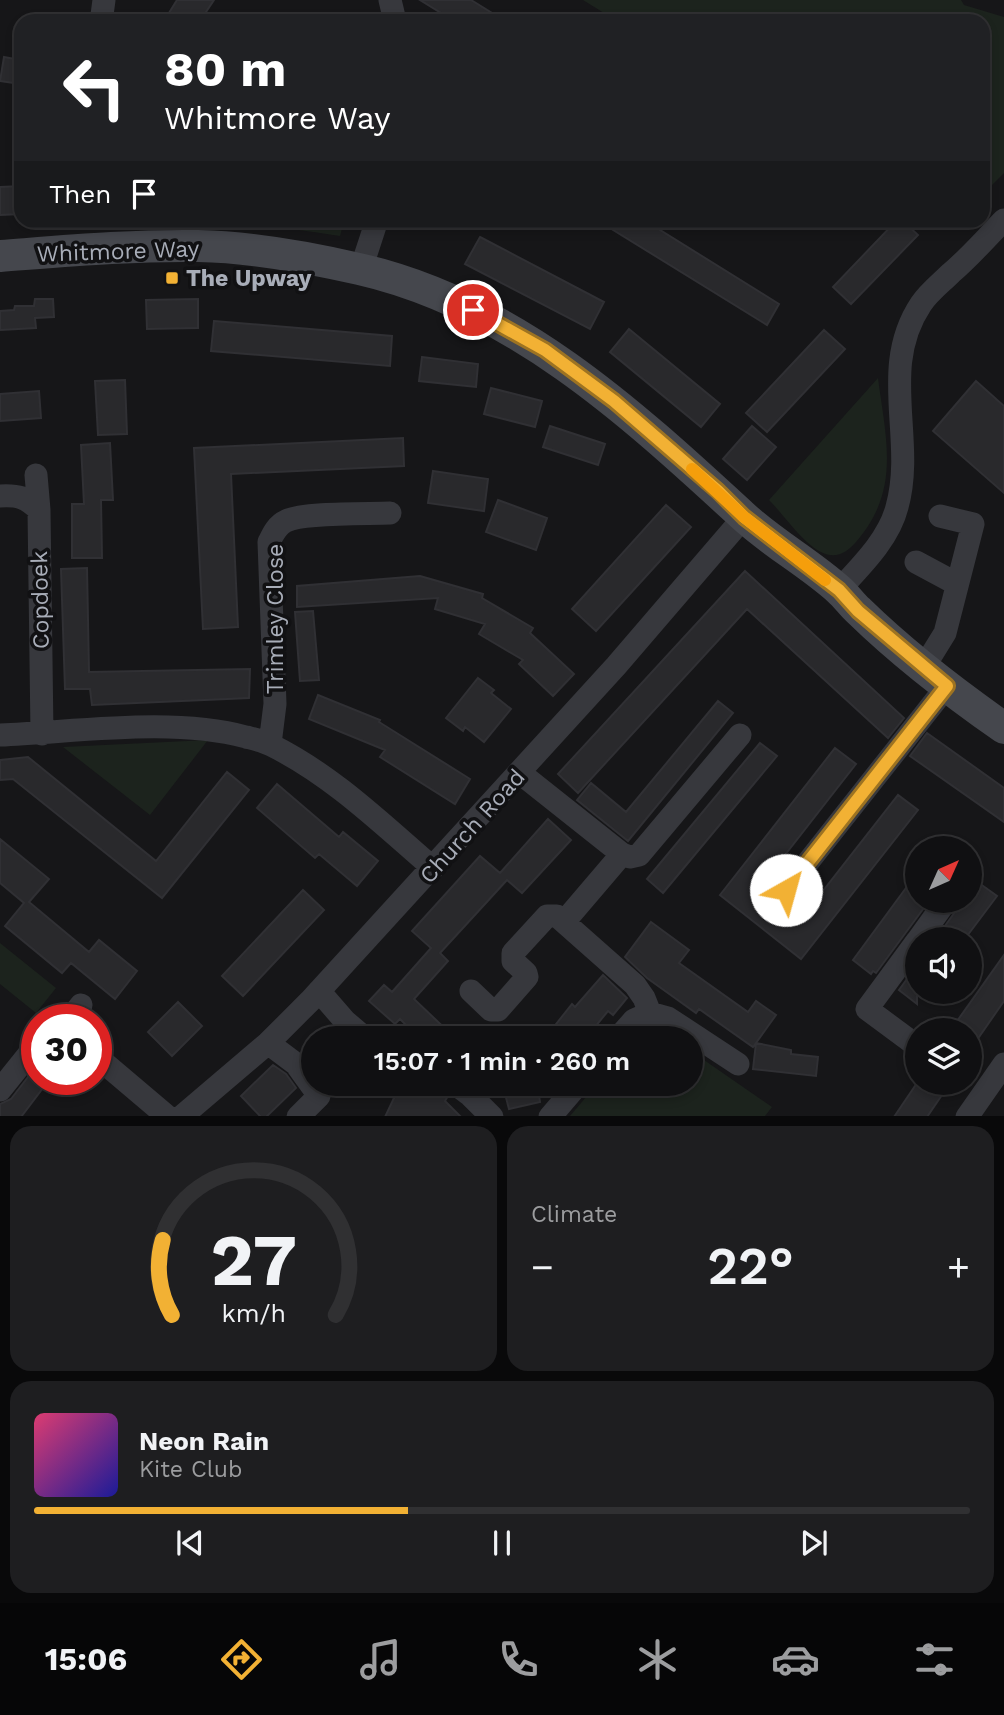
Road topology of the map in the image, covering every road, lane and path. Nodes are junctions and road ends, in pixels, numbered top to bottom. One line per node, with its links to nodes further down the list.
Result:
1 (1004, 220): 13 (street)
2 (375, 228): 4 (street)
3 (0, 256): 4 (street, Whitmore Way)
4 (362, 269): 10 (street, Whitmore Way)
5 (36, 475): 7 (street, Copdoek)
6 (0, 496): 7 (street)
7 (39, 510): 16 (street, Copdoek)
8 (390, 513): 19 (street, Trimley Close)
9 (940, 516): 12 (street)
10 (744, 517): 13 (street, Whitmore Way); 20 (street, Church Road)
11 (916, 562): 12 (street)
12 (957, 584): 14 (street)
13 (839, 590): 14 (street, Whitmore Way)
14 (935, 676): 15 (street, Whitmore Way); 23 (street)
15 (1004, 728)
16 (42, 734): 17 (street); 19 (street)
17 (0, 735)
18 (740, 735): 21 (street)
19 (270, 744): 22 (street)
20 (520, 772): 21 (street); 22 (street, Church Road)
21 (622, 854): 24 (street)
22 (433, 867): 26 (street, Church Road)
23 (786, 890)
24 (564, 922): 27 (street); 28 (street)
25 (905, 958): 31 (street)
26 (319, 991): 29 (street); 32 (street, Church Road)
27 (471, 992)
28 (650, 1013): 30 (street); 34 (street)
29 (351, 1026)
30 (629, 1026)
31 (905, 1037)
32 (268, 1043): 43 (street, Church Road); 44 (street)
33 (21, 1064): 38 (street)
34 (738, 1064)
35 (1004, 1064): 37 (street)
36 (112, 1069): 42 (street)
37 (982, 1083)
38 (0, 1090)
39 (973, 1095): 47 (street)
40 (471, 1096): 45 (street)
41 (568, 1096): 46 (street)
42 (168, 1116)
43 (181, 1116)
44 (298, 1116)
45 (492, 1116)
46 (550, 1116)
47 (967, 1116)

